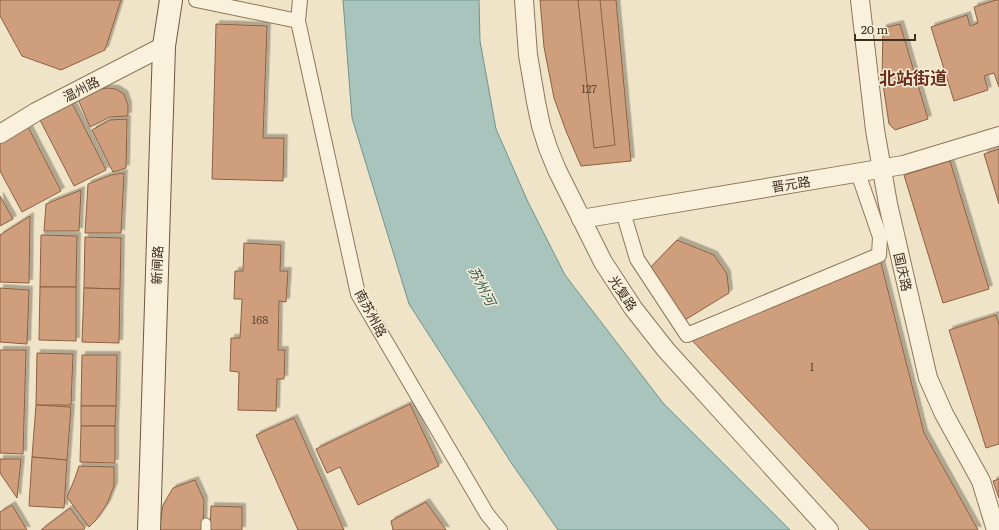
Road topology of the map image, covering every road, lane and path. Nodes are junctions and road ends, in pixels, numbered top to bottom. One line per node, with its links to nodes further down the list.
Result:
1 (172, 0): 7 (main road, 新闸路)
2 (196, 0): 6 (street)
3 (300, 0): 6 (street, 南苏州路)
4 (524, 0): 13 (street, 光复路)
5 (860, 0): 10 (street, 国庆路)
6 (298, 21): 15 (street, 南苏州路)
7 (164, 46): 8 (street, 温州路); 14 (main road, 新闸路)
8 (0, 134)
9 (999, 136): 10 (street)
10 (882, 169): 11 (street); 17 (street, 国庆路)
11 (858, 173): 12 (street); 12 (street)
12 (623, 212): 13 (street)
13 (581, 219): 16 (street, 光复路)
14 (146, 528)
15 (500, 530)
16 (829, 530)
17 (996, 530)

